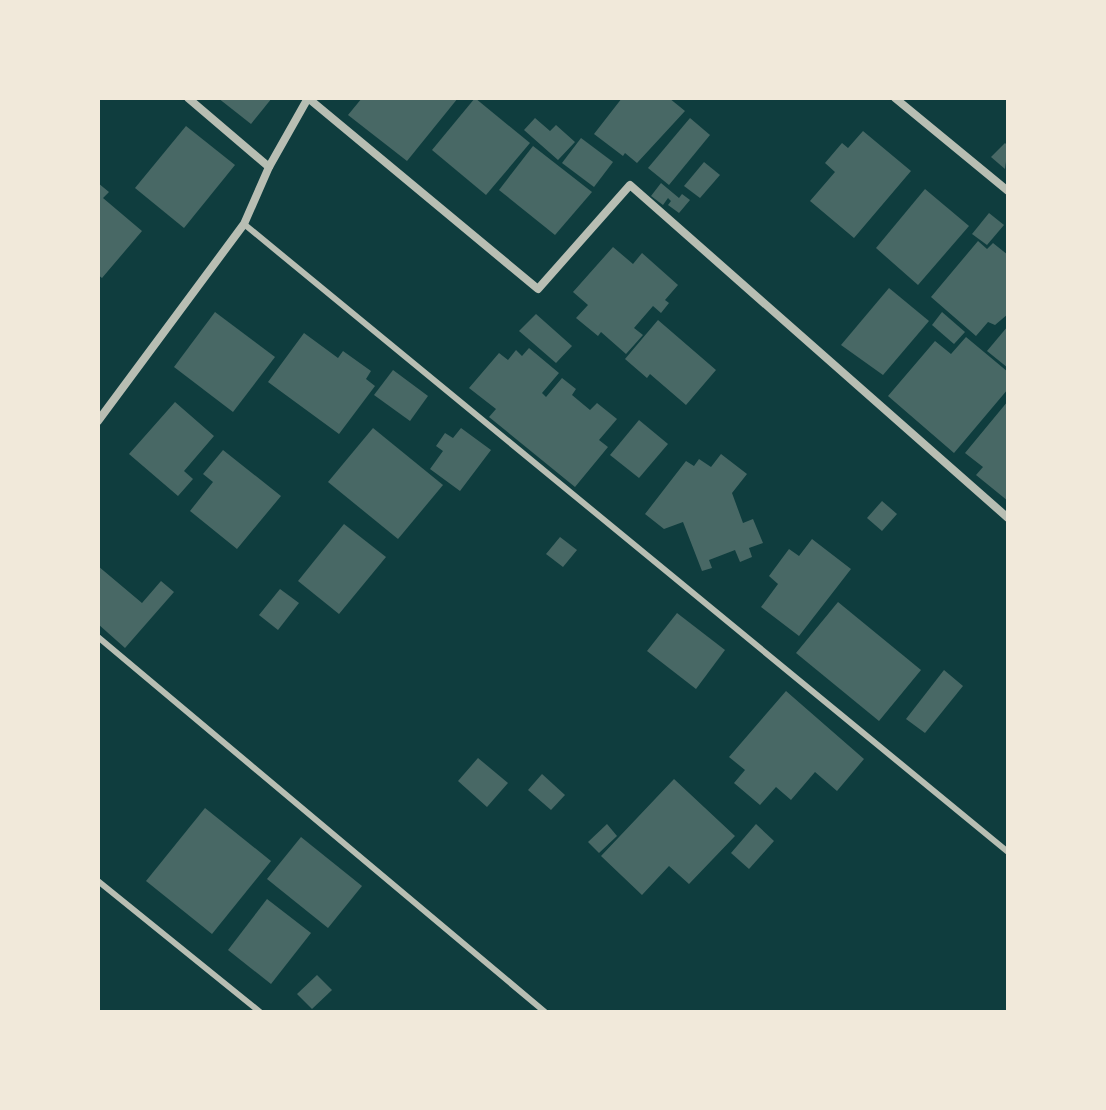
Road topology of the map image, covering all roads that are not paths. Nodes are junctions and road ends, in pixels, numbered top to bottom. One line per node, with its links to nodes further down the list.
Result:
1 (188, 98): 4 (street)
2 (308, 98): 4 (street); 8 (street)
3 (895, 98): 5 (street)
4 (269, 167): 6 (street)
5 (1008, 191)
6 (244, 224): 7 (street); 10 (lane)
7 (98, 421)
8 (1008, 518)
9 (98, 637): 13 (lane)
10 (1008, 852)
11 (98, 881): 12 (lane)
12 (260, 1012)
13 (545, 1012)

